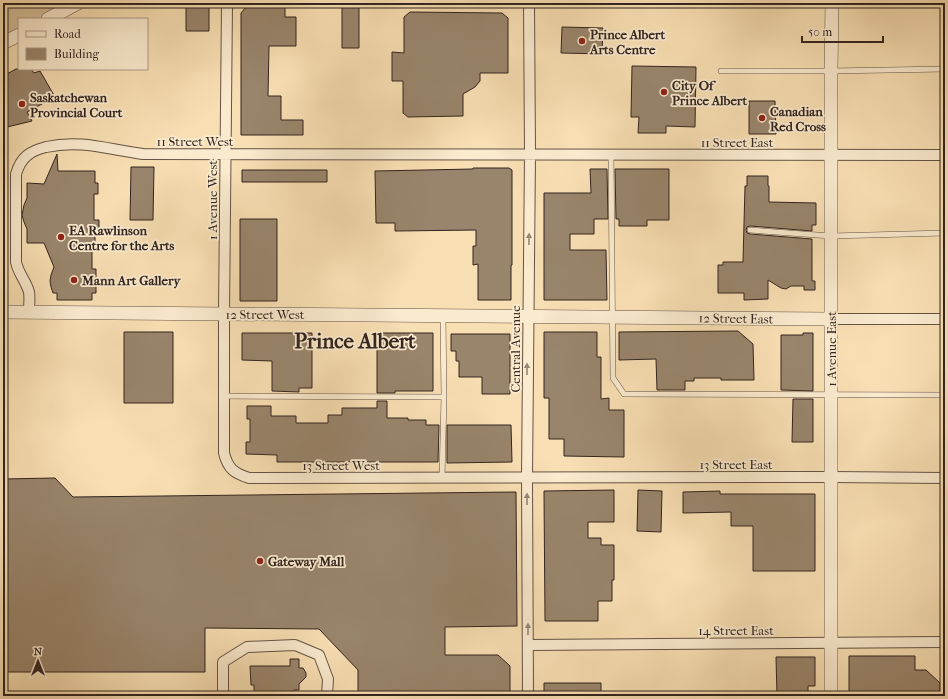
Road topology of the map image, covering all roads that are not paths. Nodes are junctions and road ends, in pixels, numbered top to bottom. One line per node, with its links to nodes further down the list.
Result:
1 (78, 3): 5 (street)
2 (227, 3): 11 (street, 1 Avenue West)
3 (529, 3): 12 (street, Central Avenue)
4 (832, 3): 10 (street, 1 Avenue East)
5 (50, 18)
6 (18, 36): 7 (street)
7 (3, 43)
8 (945, 68): 10 (lane)
9 (721, 71): 10 (lane)
10 (831, 71): 14 (street, 1 Avenue East)
11 (225, 154): 12 (street, 11 Street West); 20 (street, 11 Street West); 21 (street, 1 Avenue West)
12 (530, 154): 13 (street, 11 Street East); 23 (street, Central Avenue, one-way to 12)
13 (610, 155): 14 (street, 11 Street East); 24 (lane)
14 (831, 155): 15 (street, 11 Street East); 18 (street, 1 Avenue East)
15 (945, 155)
16 (750, 230): 18 (lane)
17 (945, 233): 18 (lane)
18 (831, 236): 25 (street, 1 Avenue East)
19 (3, 312): 20 (street, 12 Street West)
20 (29, 312): 21 (street, 12 Street West)
21 (224, 314): 22 (street, 12 Street West); 29 (street, 1 Avenue West)
22 (443, 315): 23 (street, 12 Street West); 30 (lane)
23 (528, 316): 24 (street, 12 Street East); 31 (street, Central Avenue, one-way to 23)
24 (612, 317): 25 (street, 12 Street East); 27 (lane)
25 (831, 319): 26 (street, 12 Street East); 27 (street, 1 Avenue East)
26 (945, 319)
27 (831, 395): 28 (lane); 32 (street, 1 Avenue East)
28 (945, 395)
29 (224, 396): 30 (lane); 33 (street, 13 Street West)
30 (444, 397): 33 (lane)
31 (527, 477): 32 (street, 13 Street East); 33 (street, 13 Street West); 37 (street, Central Avenue, one-way to 31)
32 (831, 477): 34 (street, 13 Street East); 36 (street, 1 Avenue East)
33 (442, 478)
34 (945, 478)
35 (945, 642): 36 (street, 14 Street East)
36 (831, 643): 37 (street, 14 Street East); 41 (street, 1 Avenue East)
37 (528, 645): 40 (street, Central Avenue)
38 (223, 696): 39 (street)
39 (327, 696)
40 (528, 696)
41 (831, 696)

